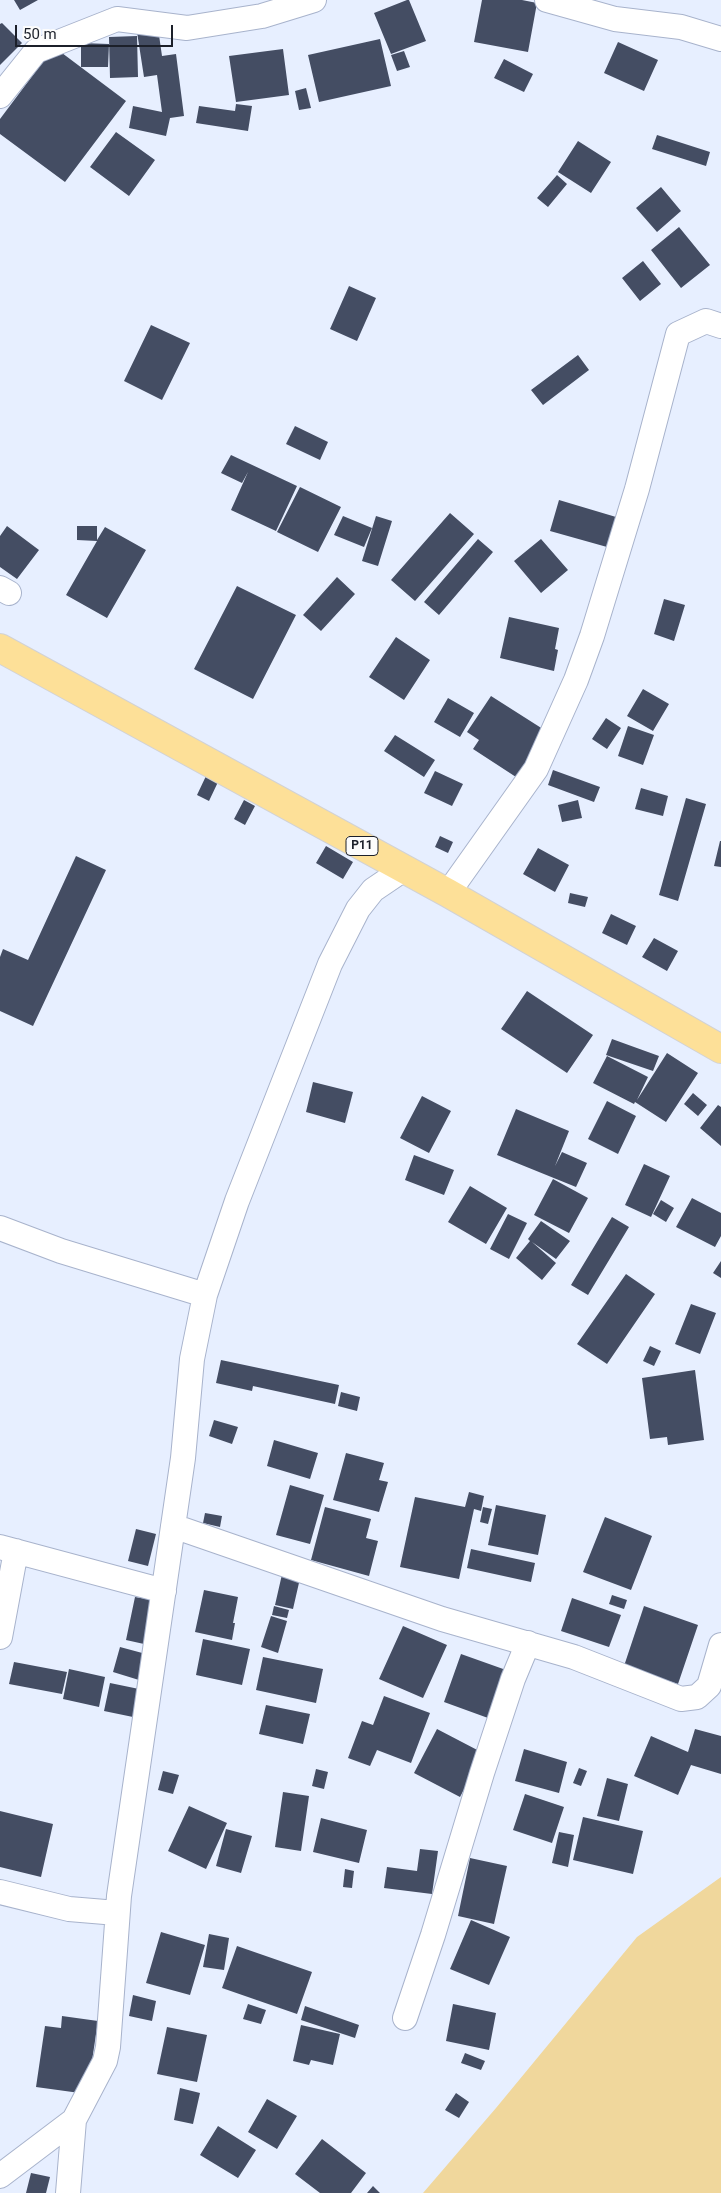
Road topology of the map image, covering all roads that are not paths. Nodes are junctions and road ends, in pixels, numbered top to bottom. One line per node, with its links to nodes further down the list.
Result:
1 (314, 0): 4 (street)
2 (547, 0): 3 (street)
3 (721, 39)
4 (0, 96)
5 (721, 326): 8 (street)
6 (0, 648): 7 (main road, P11)
7 (404, 869): 8 (main road, P11); 11 (street)
8 (448, 893): 9 (main road, P11)
9 (721, 1049)
10 (0, 1228): 11 (street)
11 (205, 1295): 12 (street)
12 (173, 1526): 14 (street); 16 (street)
13 (8, 1549): 14 (street); 15 (street)
14 (164, 1591): 19 (street)
15 (0, 1637)
16 (528, 1643): 17 (street); 20 (street)
17 (721, 1645)
18 (0, 1892): 19 (street)
19 (117, 1913): 21 (street)
20 (405, 2018)
21 (74, 2120): 22 (street); 23 (street)
22 (0, 2176)
23 (68, 2193)

